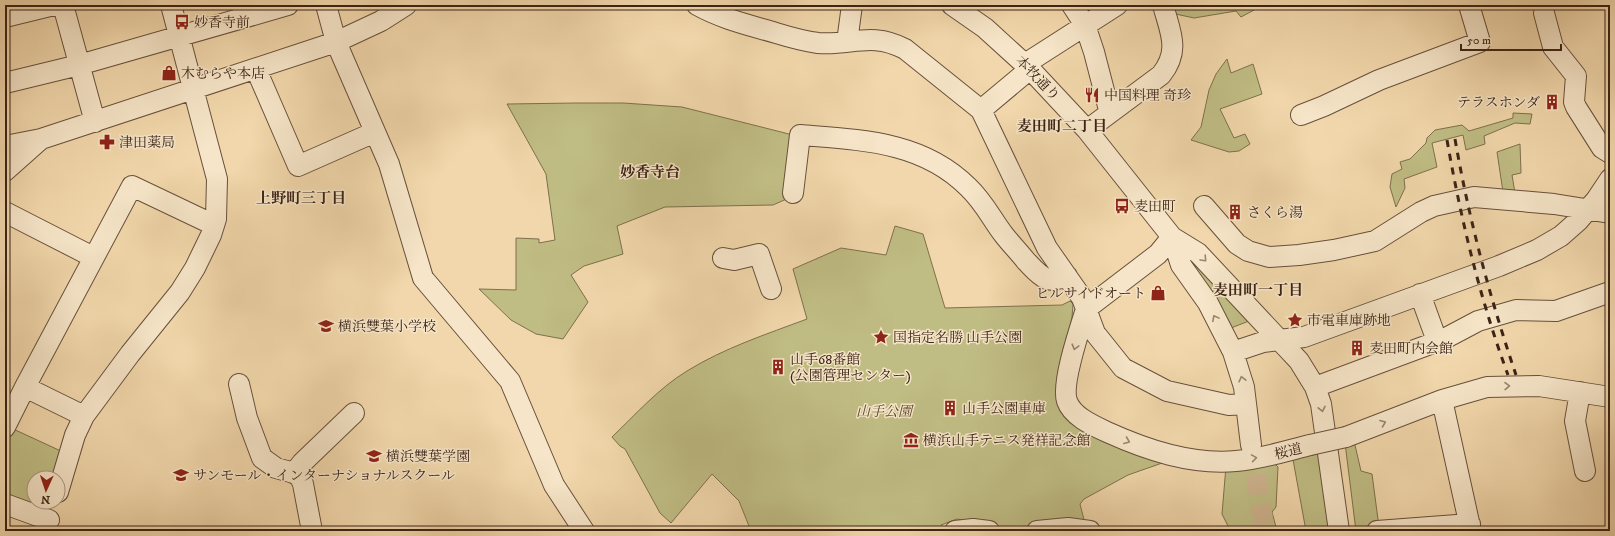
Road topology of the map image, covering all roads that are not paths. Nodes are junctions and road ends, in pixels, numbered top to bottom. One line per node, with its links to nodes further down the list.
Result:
1 (54, 5): 15 (street)
2 (63, 5): 20 (street)
3 (171, 5): 17 (street)
4 (288, 5): 17 (street)
5 (326, 5): 18 (street)
6 (404, 5): 18 (street)
7 (698, 5): 19 (street)
8 (852, 5): 19 (street)
9 (952, 5): 21 (street, 本牧通り)
10 (1072, 5): 16 (street)
11 (1117, 5): 16 (street)
12 (1163, 5): 29 (street)
13 (1469, 5): 27 (street)
14 (1544, 13): 33 (street)
15 (5, 17)
16 (1085, 25): 21 (street); 25 (street)
17 (179, 37): 20 (street); 24 (street)
18 (336, 42): 22 (street); 30 (street)
19 (847, 42): 26 (street)
20 (79, 65): 23 (street); 28 (street)
21 (1028, 66): 26 (street); 29 (street, 本牧通り)
22 (256, 70): 24 (street); 30 (street)
23 (5, 83)
24 (193, 90): 28 (street); 41 (street)
25 (1108, 106)
26 (981, 110): 45 (street)
27 (1301, 115)
28 (95, 122): 31 (street)
29 (1087, 130): 42 (street, 本牧通り)
30 (375, 132): 71 (street)
31 (41, 139): 32 (street); 34 (street)
32 (5, 146)
33 (1610, 153)
34 (5, 171)
35 (1610, 179): 38 (street)
36 (793, 193): 45 (street)
37 (1204, 206): 38 (street)
38 (1588, 210): 40 (street); 48 (street)
39 (5, 212): 43 (street)
40 (1610, 213)
41 (214, 225): 43 (street); 61 (street)
42 (1172, 237): 49 (street); 50 (street, 本牧通り, one-way to 50); 52 (street, 本牧通り, one-way to 42)
43 (93, 257): 54 (street)
44 (723, 258): 46 (street)
45 (1067, 276): 49 (street)
46 (771, 289)
47 (1610, 292): 51 (street)
48 (1420, 294): 50 (street); 51 (street)
49 (1086, 309): 58 (street, 桜道, one-way to 58, bridge); 59 (street)
50 (1281, 341): 52 (street); 55 (street, 本牧通り)
51 (1437, 341): 55 (street)
52 (1233, 352): 59 (street, 本牧通り, one-way to 52)
53 (239, 384): 66 (street)
54 (25, 387): 61 (street); 62 (street)
55 (1315, 387): 76 (street, 本牧通り, one-way to 76)
56 (1580, 392): 57 (street, 桜道); 58 (street, 桜道, one-way to 56); 65 (street)
57 (1610, 397)
58 (1442, 400): 69 (street)
59 (1246, 404): 63 (street, 本牧通り)
60 (354, 413): 66 (street)
61 (84, 416): 64 (street)
62 (5, 427)
63 (1251, 445)
64 (65, 470)
65 (1585, 471)
66 (294, 473): 70 (street)
67 (5, 504): 68 (street)
68 (50, 518)
69 (1470, 528): 77 (street)
70 (312, 531)
71 (584, 531)
72 (955, 531): 73 (street)
73 (988, 531)
74 (1037, 531): 75 (street)
75 (1090, 531)
76 (1339, 531)
77 (1377, 531)

